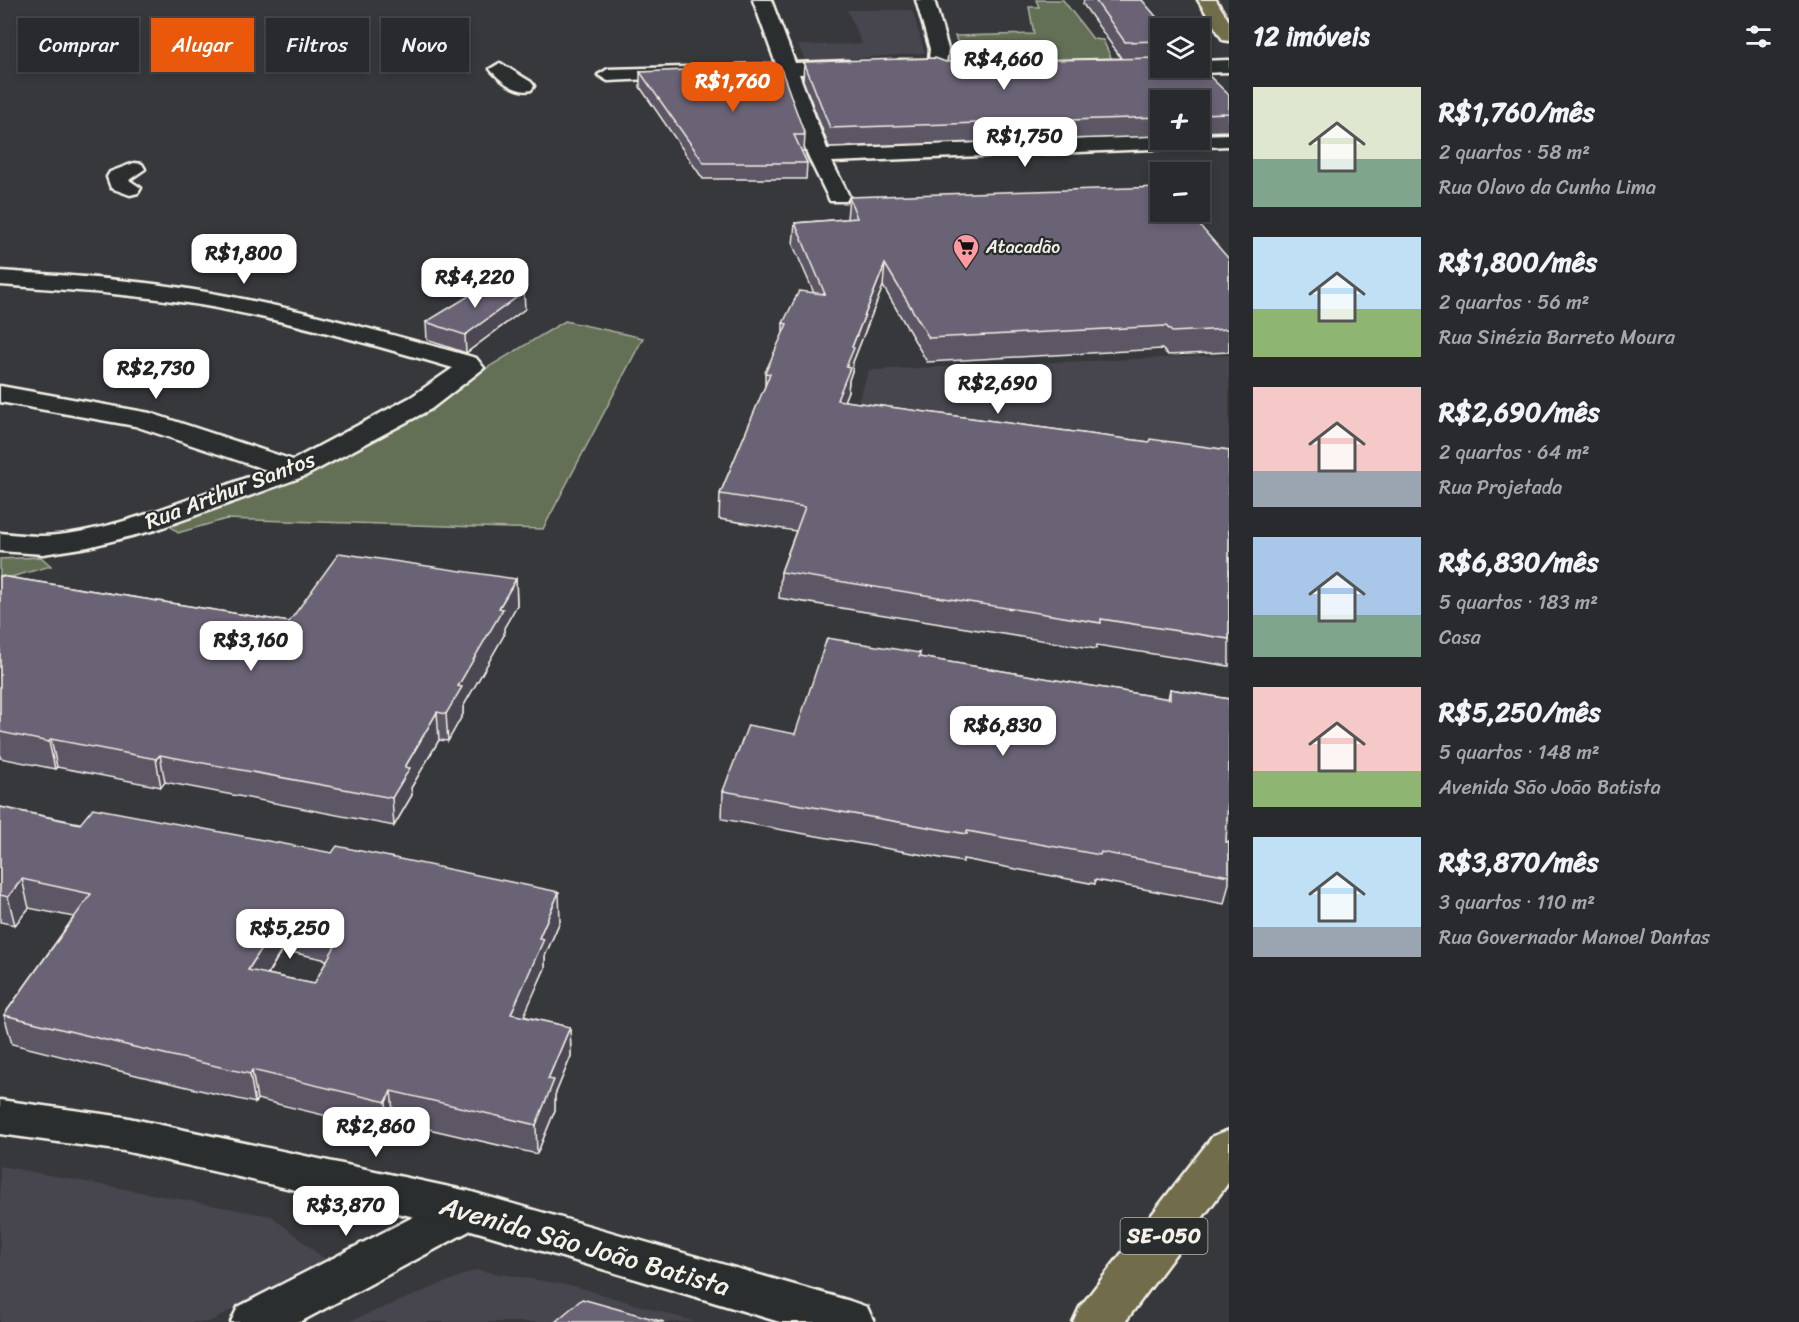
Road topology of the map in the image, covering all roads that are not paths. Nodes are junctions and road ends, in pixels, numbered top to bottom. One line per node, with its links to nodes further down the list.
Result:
1 (762, 0): 8 (street)
2 (925, 0): 8 (street)
3 (1207, 0): 4 (main road)
4 (1229, 36)
5 (1229, 66): 6 (street)
6 (1210, 67)
7 (500, 69): 10 (street)
8 (786, 69): 9 (street); 12 (street)
9 (608, 75)
10 (524, 86)
11 (1229, 140): 12 (street)
12 (819, 156): 13 (street)
13 (838, 196)
14 (0, 278): 16 (street, Rua Arthur Santos)
15 (0, 394): 16 (street)
16 (295, 470): 17 (street, Rua Arthur Santos)
17 (0, 542)
18 (0, 1117): 20 (street, Avenida São João Batista)
19 (1229, 1148): 23 (main road, SE-050)
20 (468, 1210): 21 (street); 22 (street, Avenida São João Batista)
21 (255, 1322)
22 (850, 1322)
23 (1097, 1322)

